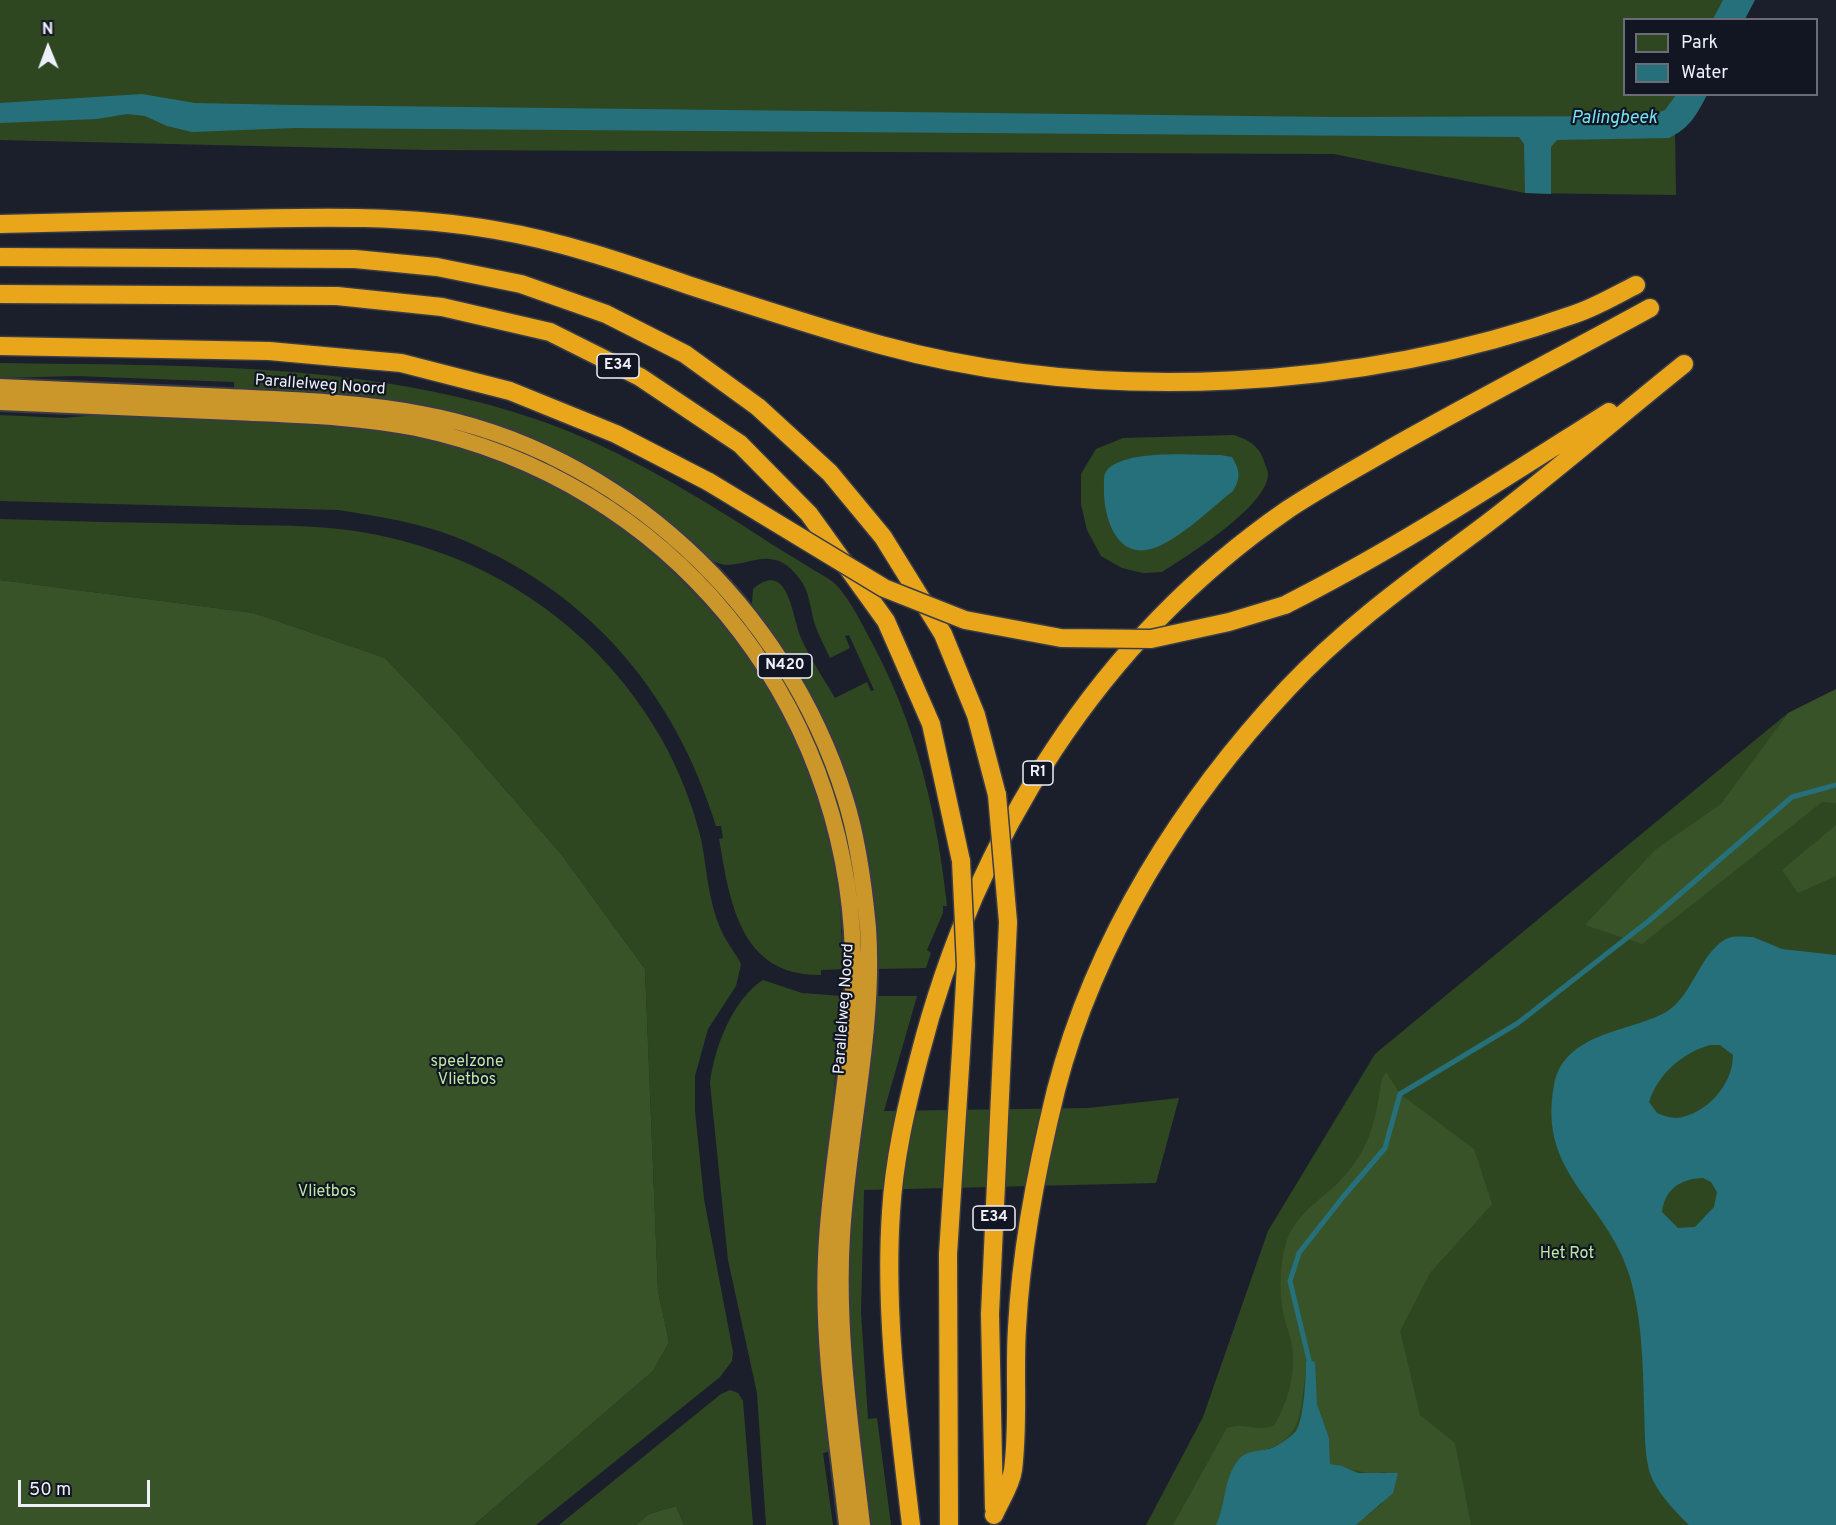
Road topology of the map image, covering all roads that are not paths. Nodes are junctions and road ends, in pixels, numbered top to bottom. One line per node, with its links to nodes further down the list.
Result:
1 (0, 224): 3 (highway)
2 (0, 257): 9 (highway, E34, bridge)
3 (1636, 285)
4 (0, 294): 13 (highway, E34, bridge)
5 (1650, 308): 12 (highway, R1)
6 (0, 345): 9 (highway, bridge)
7 (0, 387): 11 (highway, Parallelweg Noord / N420)
8 (0, 402): 10 (highway, Parallelweg Noord / N420)
9 (994, 1520)
10 (847, 1525)
11 (862, 1525)
12 (911, 1525)
13 (949, 1525)

